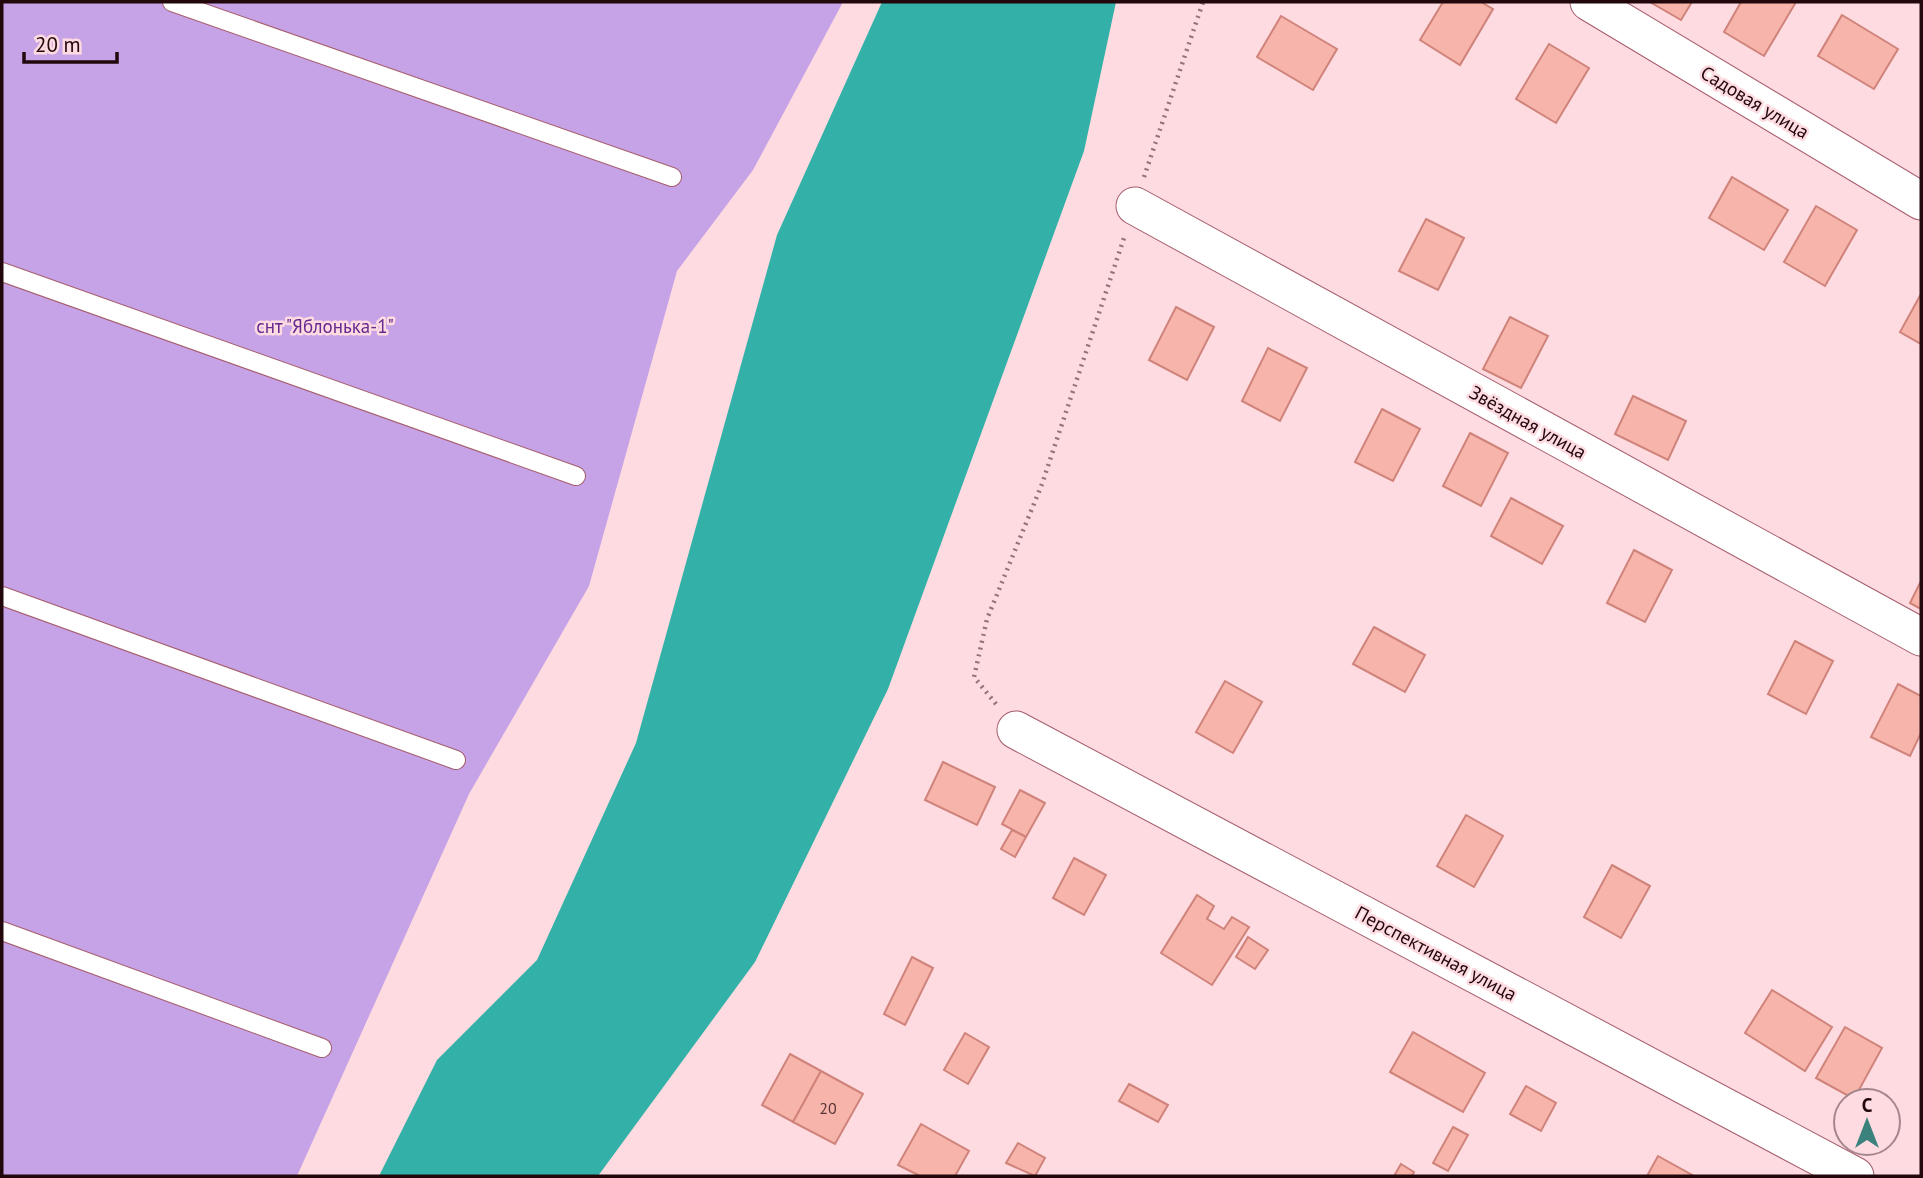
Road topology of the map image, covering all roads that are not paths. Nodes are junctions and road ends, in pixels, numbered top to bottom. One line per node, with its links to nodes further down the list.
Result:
1 (172, 2): 3 (lane)
2 (1589, 2): 4 (street, Садовая улица)
3 (672, 177)
4 (1921, 201)
5 (1135, 206): 9 (street, Звёздная улица)
6 (2, 272): 7 (lane)
7 (576, 476)
8 (2, 596): 11 (lane)
9 (1921, 637)
10 (1016, 730): 14 (street, Перспективная улица)
11 (456, 760)
12 (2, 931): 13 (lane)
13 (322, 1048)
14 (1855, 1176)

